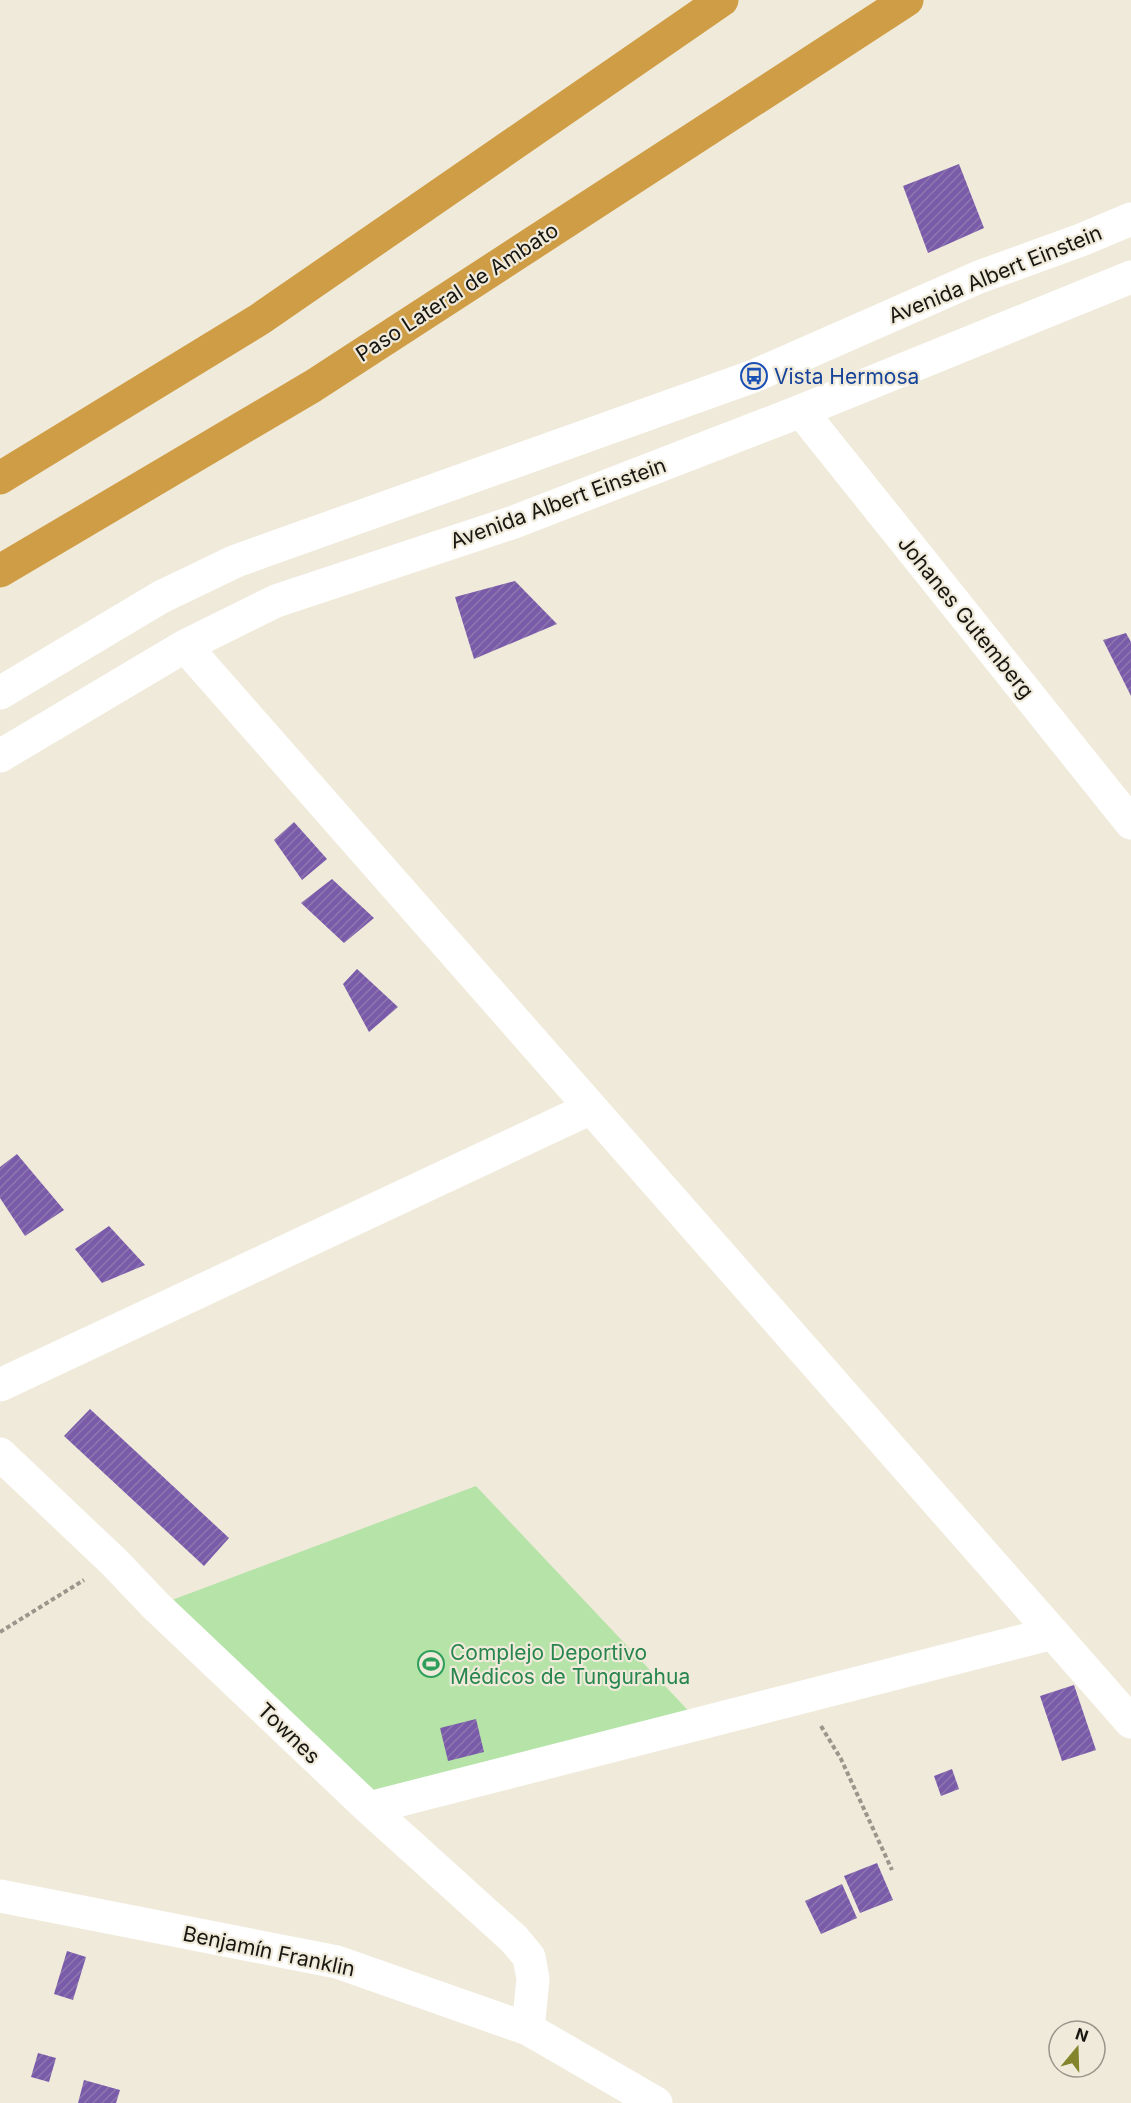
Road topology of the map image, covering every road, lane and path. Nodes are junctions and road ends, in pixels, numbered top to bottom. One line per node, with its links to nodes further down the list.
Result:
1 (722, 0): 6 (highway)
2 (907, 0): 7 (highway, Paso Lateral de Ambato)
3 (1131, 219): 9 (street, Avenida Albert Einstein)
4 (1131, 277): 5 (street, Avenida Albert Einstein)
5 (801, 411): 8 (street, Avenida Albert Einstein); 11 (street, Johanes Gutemberg)
6 (0, 478)
7 (0, 571)
8 (185, 646): 10 (street, Avenida Albert Einstein); 12 (street)
9 (0, 693)
10 (0, 756)
11 (1131, 823)
12 (591, 1108): 13 (street); 17 (street)
13 (0, 1385)
14 (0, 1454): 15 (street, Townes)
15 (114, 1562): 16 (path); 20 (street, Townes)
16 (0, 1632)
17 (1053, 1633): 18 (street); 19 (street)
18 (803, 1697): 20 (street); 21 (path)
19 (1131, 1722)
20 (369, 1808): 23 (street, Townes)
21 (892, 1870)
22 (0, 1896): 23 (street, Benjamín Franklin)
23 (528, 2029): 24 (street, Benjamín Franklin)
24 (645, 2101)

